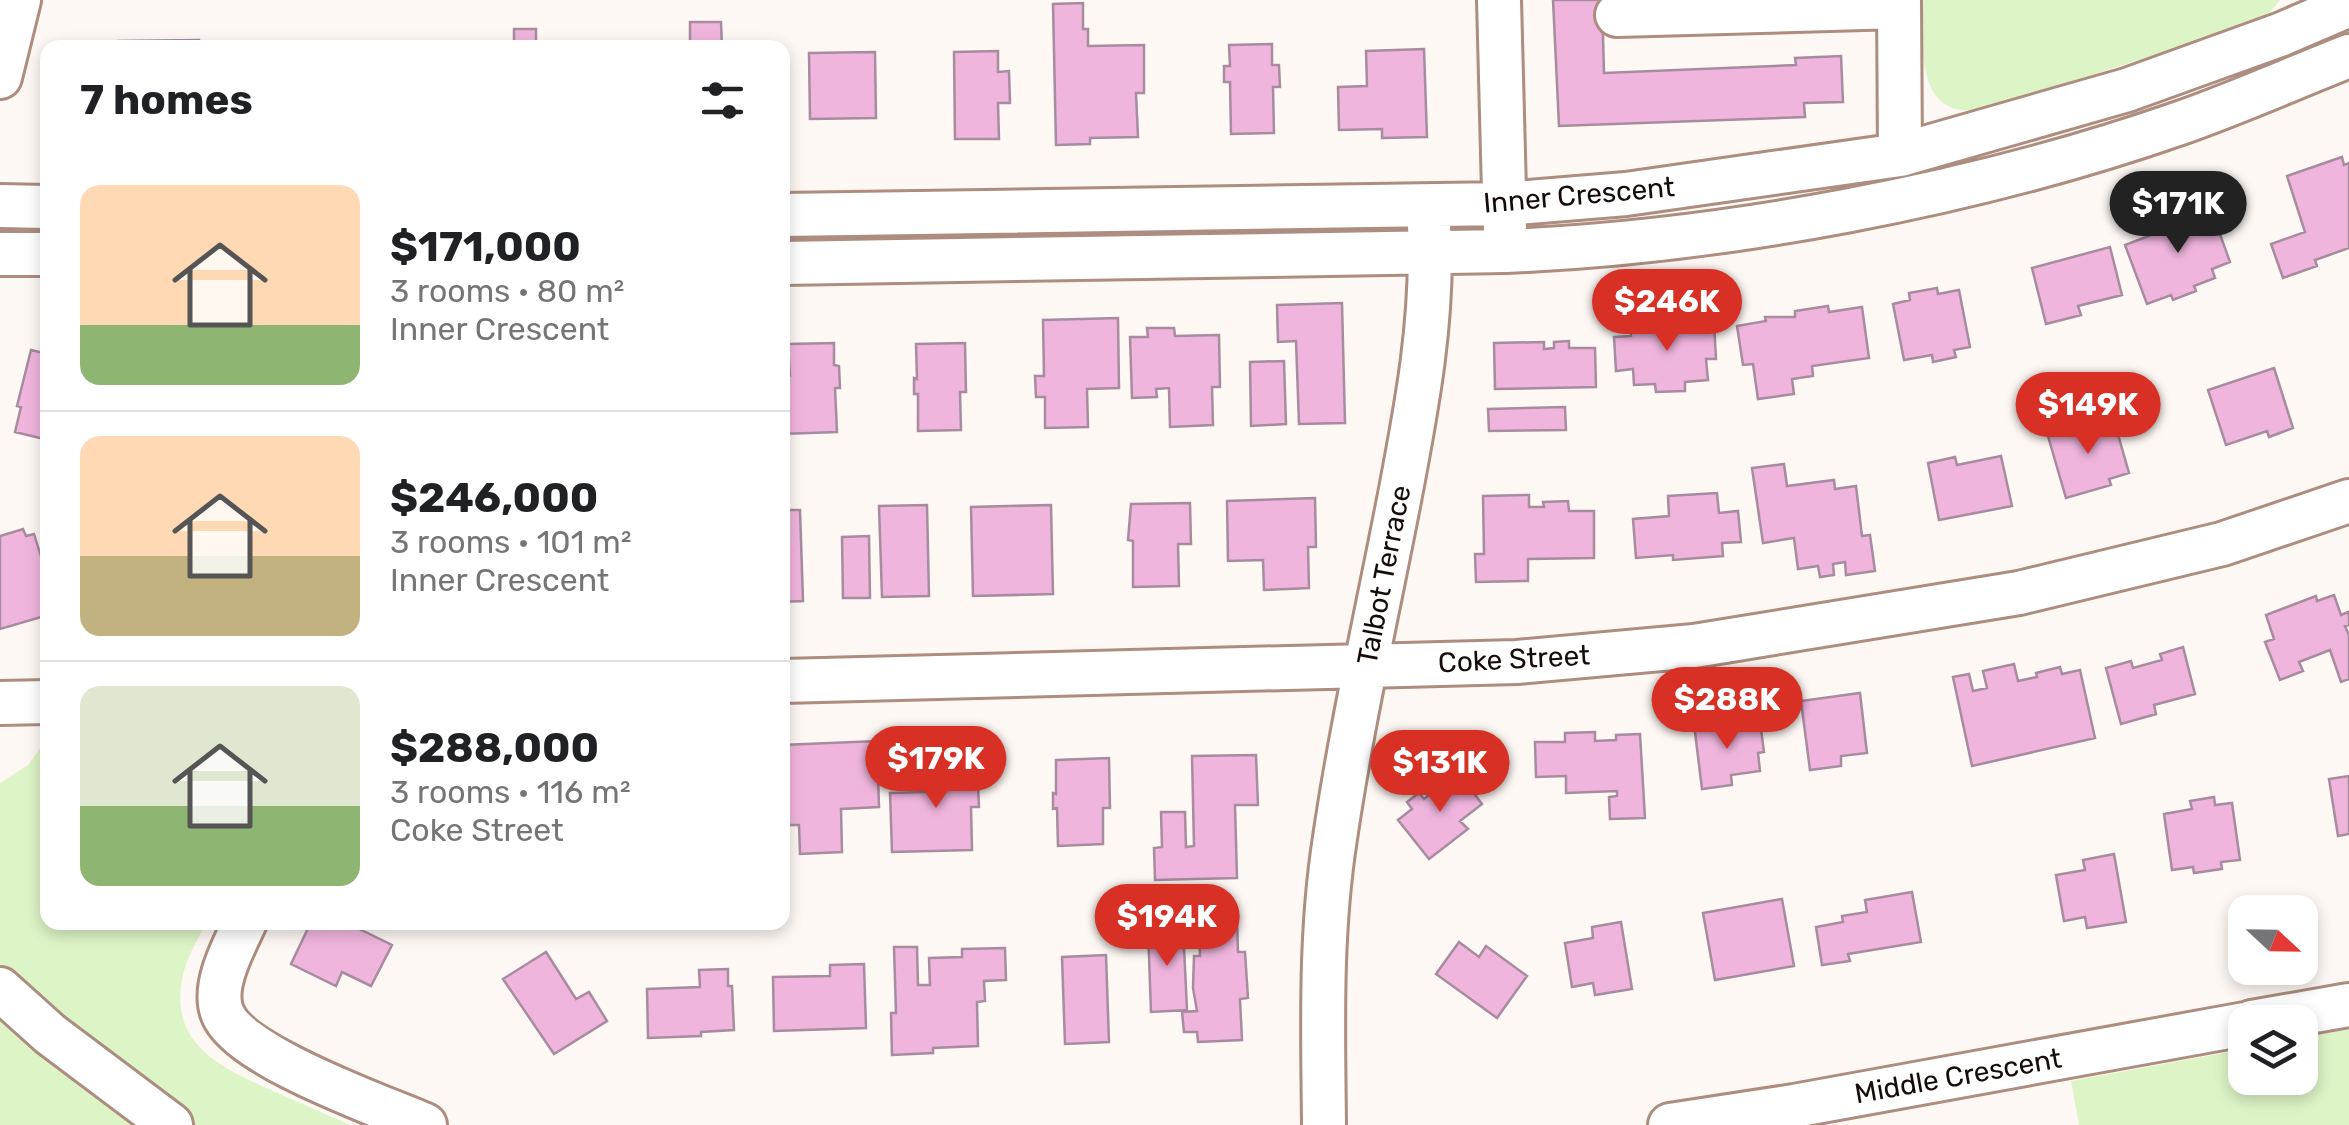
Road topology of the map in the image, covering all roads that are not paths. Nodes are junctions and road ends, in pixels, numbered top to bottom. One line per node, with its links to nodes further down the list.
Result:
1 (20, 0): 7 (street)
2 (1499, 0): 10 (street)
3 (1899, 4): 5 (street); 8 (street)
4 (2332, 7): 8 (street, Inner Crescent)
5 (1618, 15)
6 (2349, 56): 14 (street, Inner Crescent)
7 (0, 78)
8 (1900, 156): 10 (street, Inner Crescent)
9 (1428, 203): 10 (street, Inner Crescent); 13 (street, Inner Crescent); 15 (street, Talbot Terrace)
10 (1504, 204): 14 (street)
11 (0, 206): 12 (street)
12 (40, 207)
13 (790, 214)
14 (1506, 251): 15 (street, Inner Crescent)
15 (1430, 252): 18 (street, Inner Crescent); 20 (street, Talbot Terrace)
16 (0, 254): 17 (street)
17 (40, 254)
18 (790, 263)
19 (2349, 502): 20 (street, Coke Street)
20 (1367, 664): 21 (street, Coke Street); 31 (street, Talbot Terrace)
21 (790, 681)
22 (40, 702): 23 (street)
23 (0, 704)
24 (242, 930): 30 (street)
25 (0, 989): 29 (street)
26 (2349, 1005): 27 (street, Middle Crescent)
27 (2318, 1011)
28 (2228, 1027): 32 (street, Middle Crescent)
29 (171, 1125)
30 (425, 1125)
31 (1324, 1125)
32 (1670, 1125)

